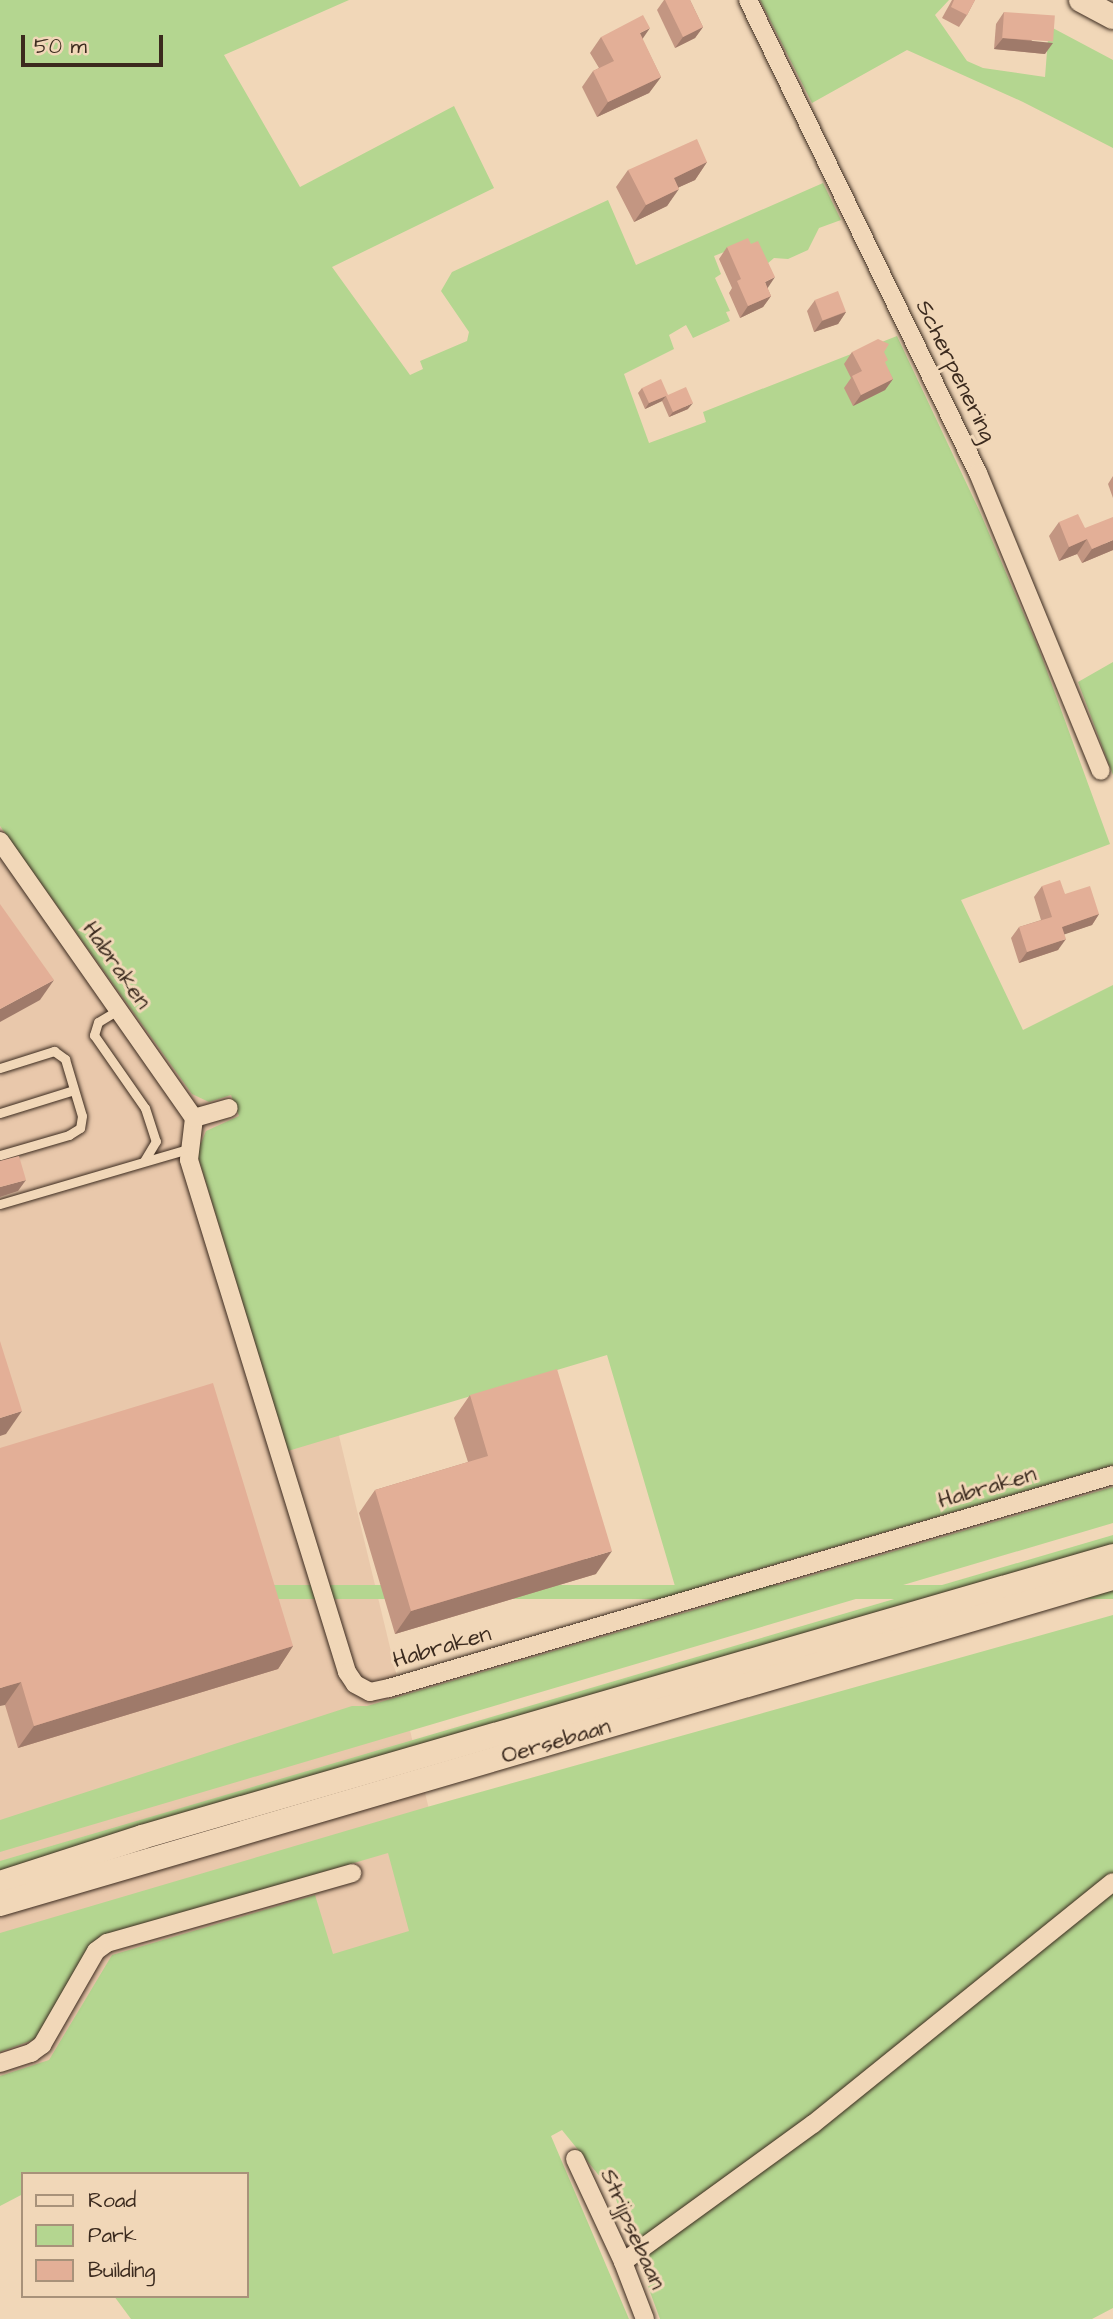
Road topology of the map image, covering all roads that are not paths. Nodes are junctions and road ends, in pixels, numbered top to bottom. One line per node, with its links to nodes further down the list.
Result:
1 (748, 0): 4 (street, Scherpenering)
2 (1081, 0): 3 (main road)
3 (1113, 17)
4 (1101, 771)
5 (0, 841): 6 (street, Habraken)
6 (118, 1010): 11 (street, Habraken); 14 (lane)
7 (0, 1068): 8 (lane)
8 (74, 1090): 10 (lane); 13 (lane)
9 (229, 1108): 11 (street)
10 (0, 1113)
11 (194, 1118): 12 (street, Habraken)
12 (191, 1148): 14 (lane); 16 (street, Habraken)
13 (0, 1155)
14 (144, 1161): 15 (lane)
15 (0, 1204)
16 (1113, 1475)
17 (1113, 1556): 20 (main road, Oersebaan)
18 (1113, 1578): 22 (main road, Oersebaan)
19 (352, 1873): 23 (street)
20 (0, 1882)
21 (1113, 1882): 25 (street)
22 (0, 1904)
23 (0, 2063)
24 (575, 2159): 25 (street, Strijpsebaan)
25 (623, 2262): 26 (street, Strijpsebaan)
26 (645, 2319)

